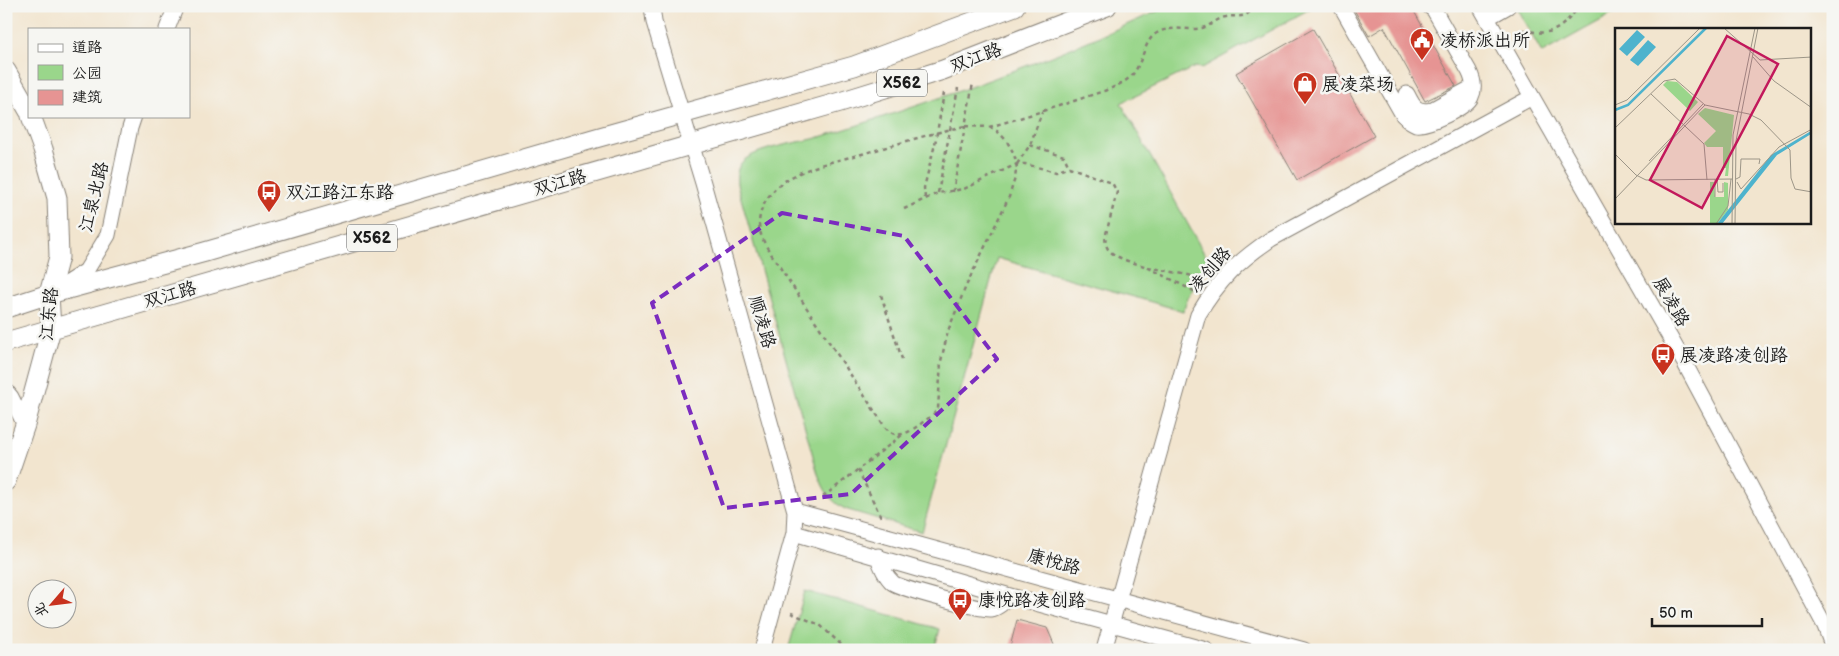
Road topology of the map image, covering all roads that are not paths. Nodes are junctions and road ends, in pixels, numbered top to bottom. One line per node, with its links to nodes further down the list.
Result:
1 (176, 6): 9 (street)
2 (652, 6): 15 (street, 顺凌路)
3 (1015, 6): 15 (main road, 双江路 / X562)
4 (1107, 6): 18 (main road, 双江路 / X562)
5 (1341, 6): 11 (street)
6 (1508, 6): 8 (street)
7 (1435, 8): 11 (street)
8 (1484, 12): 13 (street, 展凌路)
9 (167, 28)
10 (6, 71): 14 (main road)
11 (1473, 87): 12 (street)
12 (1407, 94)
13 (1532, 97): 30 (street, 凌创路); 32 (street, 展凌路)
14 (28, 110)
15 (683, 114): 18 (street, 顺凌路); 19 (main road, 双江路 / X562)
16 (32, 118): 19 (main road, 江东路)
17 (133, 118): 19 (street, 江泉北路)
18 (692, 146): 21 (main road, 双江路 / X562); 26 (street, 顺凌路)
19 (49, 294): 20 (main road, 双江路 / X562); 21 (main road, 江东路)
20 (6, 308)
21 (51, 328): 22 (main road, 双江路 / X562); 24 (main road, 江东路)
22 (6, 342)
23 (6, 392): 24 (street)
24 (25, 425): 25 (main road, 江东路)
25 (6, 481)
26 (795, 511): 27 (street, 顺凌路); 30 (street, 康悦路)
27 (794, 533): 28 (street); 33 (street, 顺凌路)
28 (878, 556): 29 (street); 29 (street)
29 (1010, 596): 31 (street)
30 (1117, 599): 31 (street, 凌创路); 36 (street, 康悦路)
31 (1110, 624): 34 (street, 凌创路); 35 (street)
32 (1833, 648)
33 (762, 650)
34 (1104, 650)
35 (1206, 650)
36 (1304, 650)

